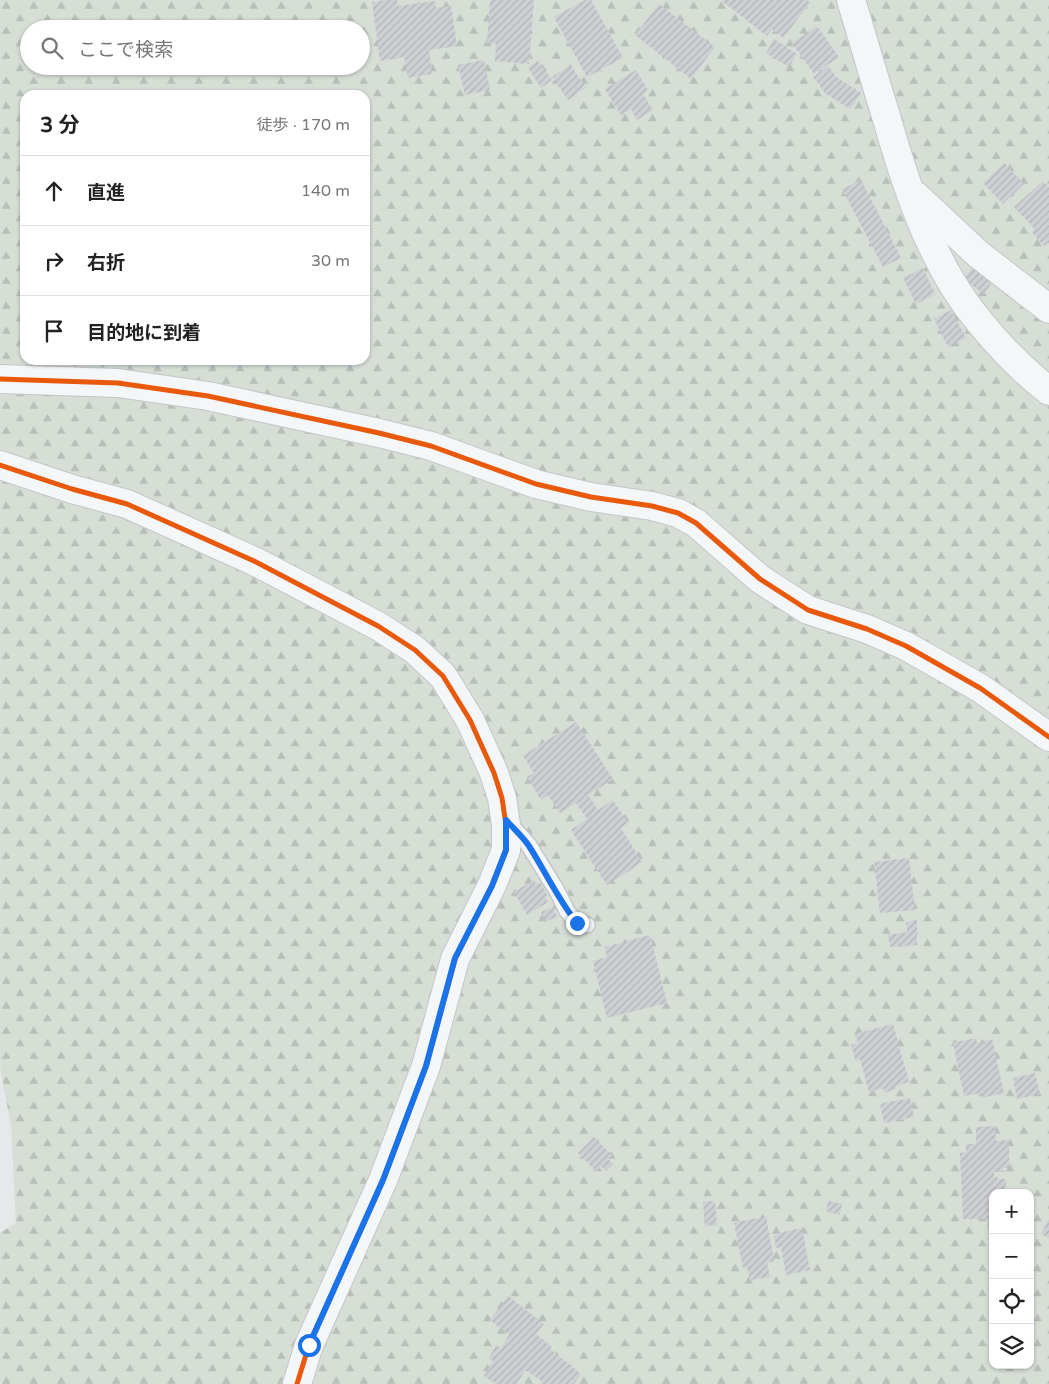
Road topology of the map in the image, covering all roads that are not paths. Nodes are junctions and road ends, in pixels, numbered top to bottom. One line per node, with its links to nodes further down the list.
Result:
1 (851, 0): 2 (street)
2 (909, 190): 3 (street); 5 (street)
3 (1049, 309)
4 (0, 379): 7 (street)
5 (1049, 391)
6 (0, 465): 8 (street)
7 (1049, 736)
8 (506, 820): 9 (lane); 10 (street)
9 (587, 925)
10 (302, 1379)

